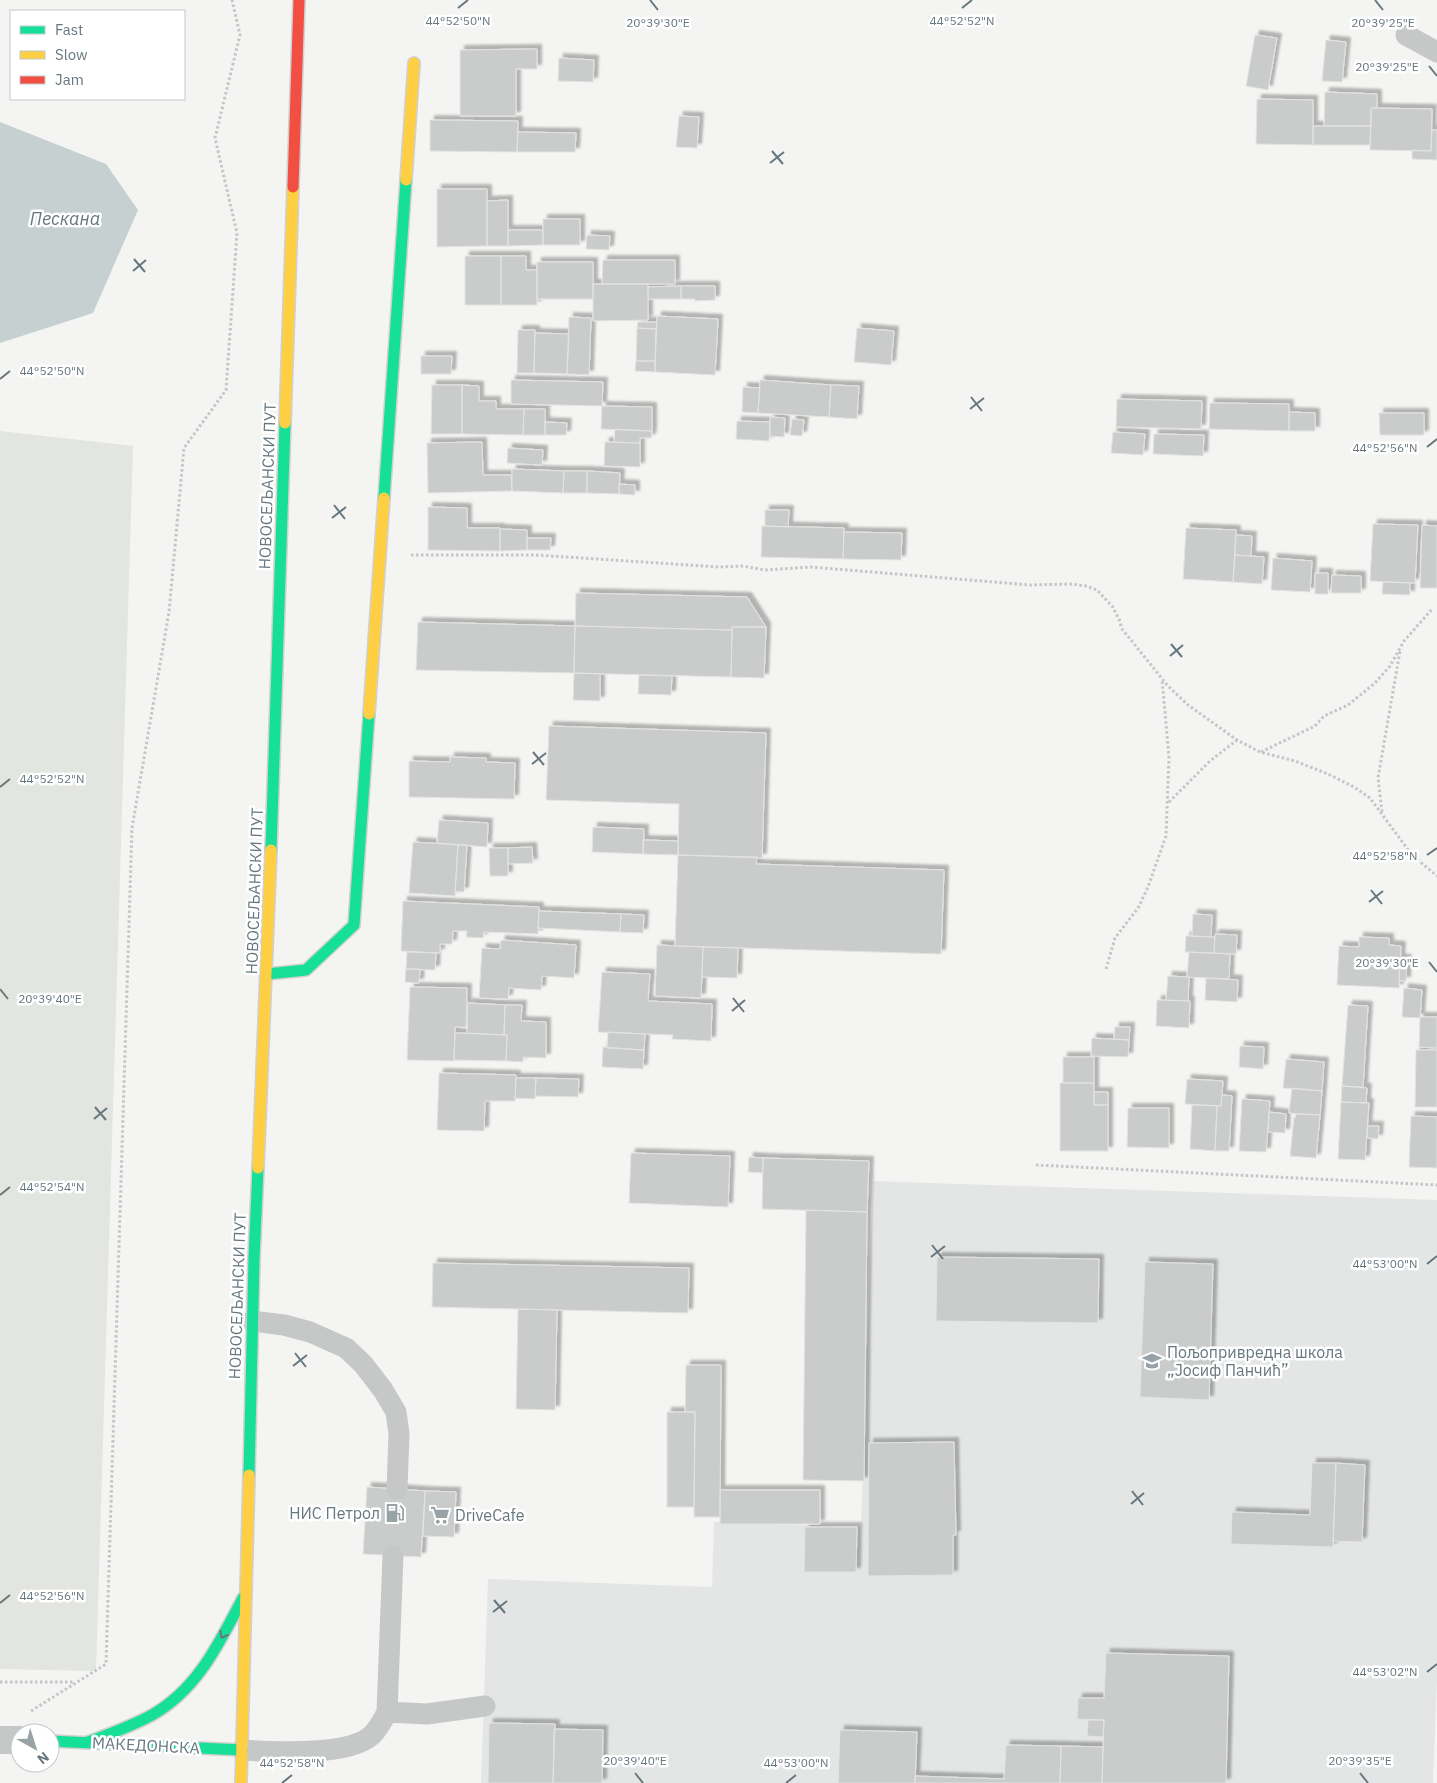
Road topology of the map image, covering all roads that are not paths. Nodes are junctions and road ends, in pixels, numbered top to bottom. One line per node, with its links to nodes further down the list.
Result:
1 (299, 0): 5 (main road, НОВОСЕЉАНСКИ ПУТ)
2 (1406, 35): 3 (lane)
3 (1437, 52)
4 (414, 63): 5 (main road)
5 (267, 974): 6 (main road, НОВОСЕЉАНСКИ ПУТ)
6 (252, 1322): 7 (lane); 9 (main road, НОВОСЕЉАНСКИ ПУТ)
7 (397, 1489)
8 (393, 1556): 11 (lane)
9 (246, 1592): 13 (main road, one-way to 13); 14 (main road, НОВОСЕЉАНСКИ ПУТ)
10 (485, 1706): 11 (lane)
11 (386, 1712): 14 (lane)
12 (60, 1741): 13 (main road, МАКЕДОНСКА)
13 (88, 1742): 14 (main road, МАКЕДОНСКА)
14 (242, 1750): 15 (main road, НОВОСЕЉАНСКИ ПУТ)
15 (241, 1783)

